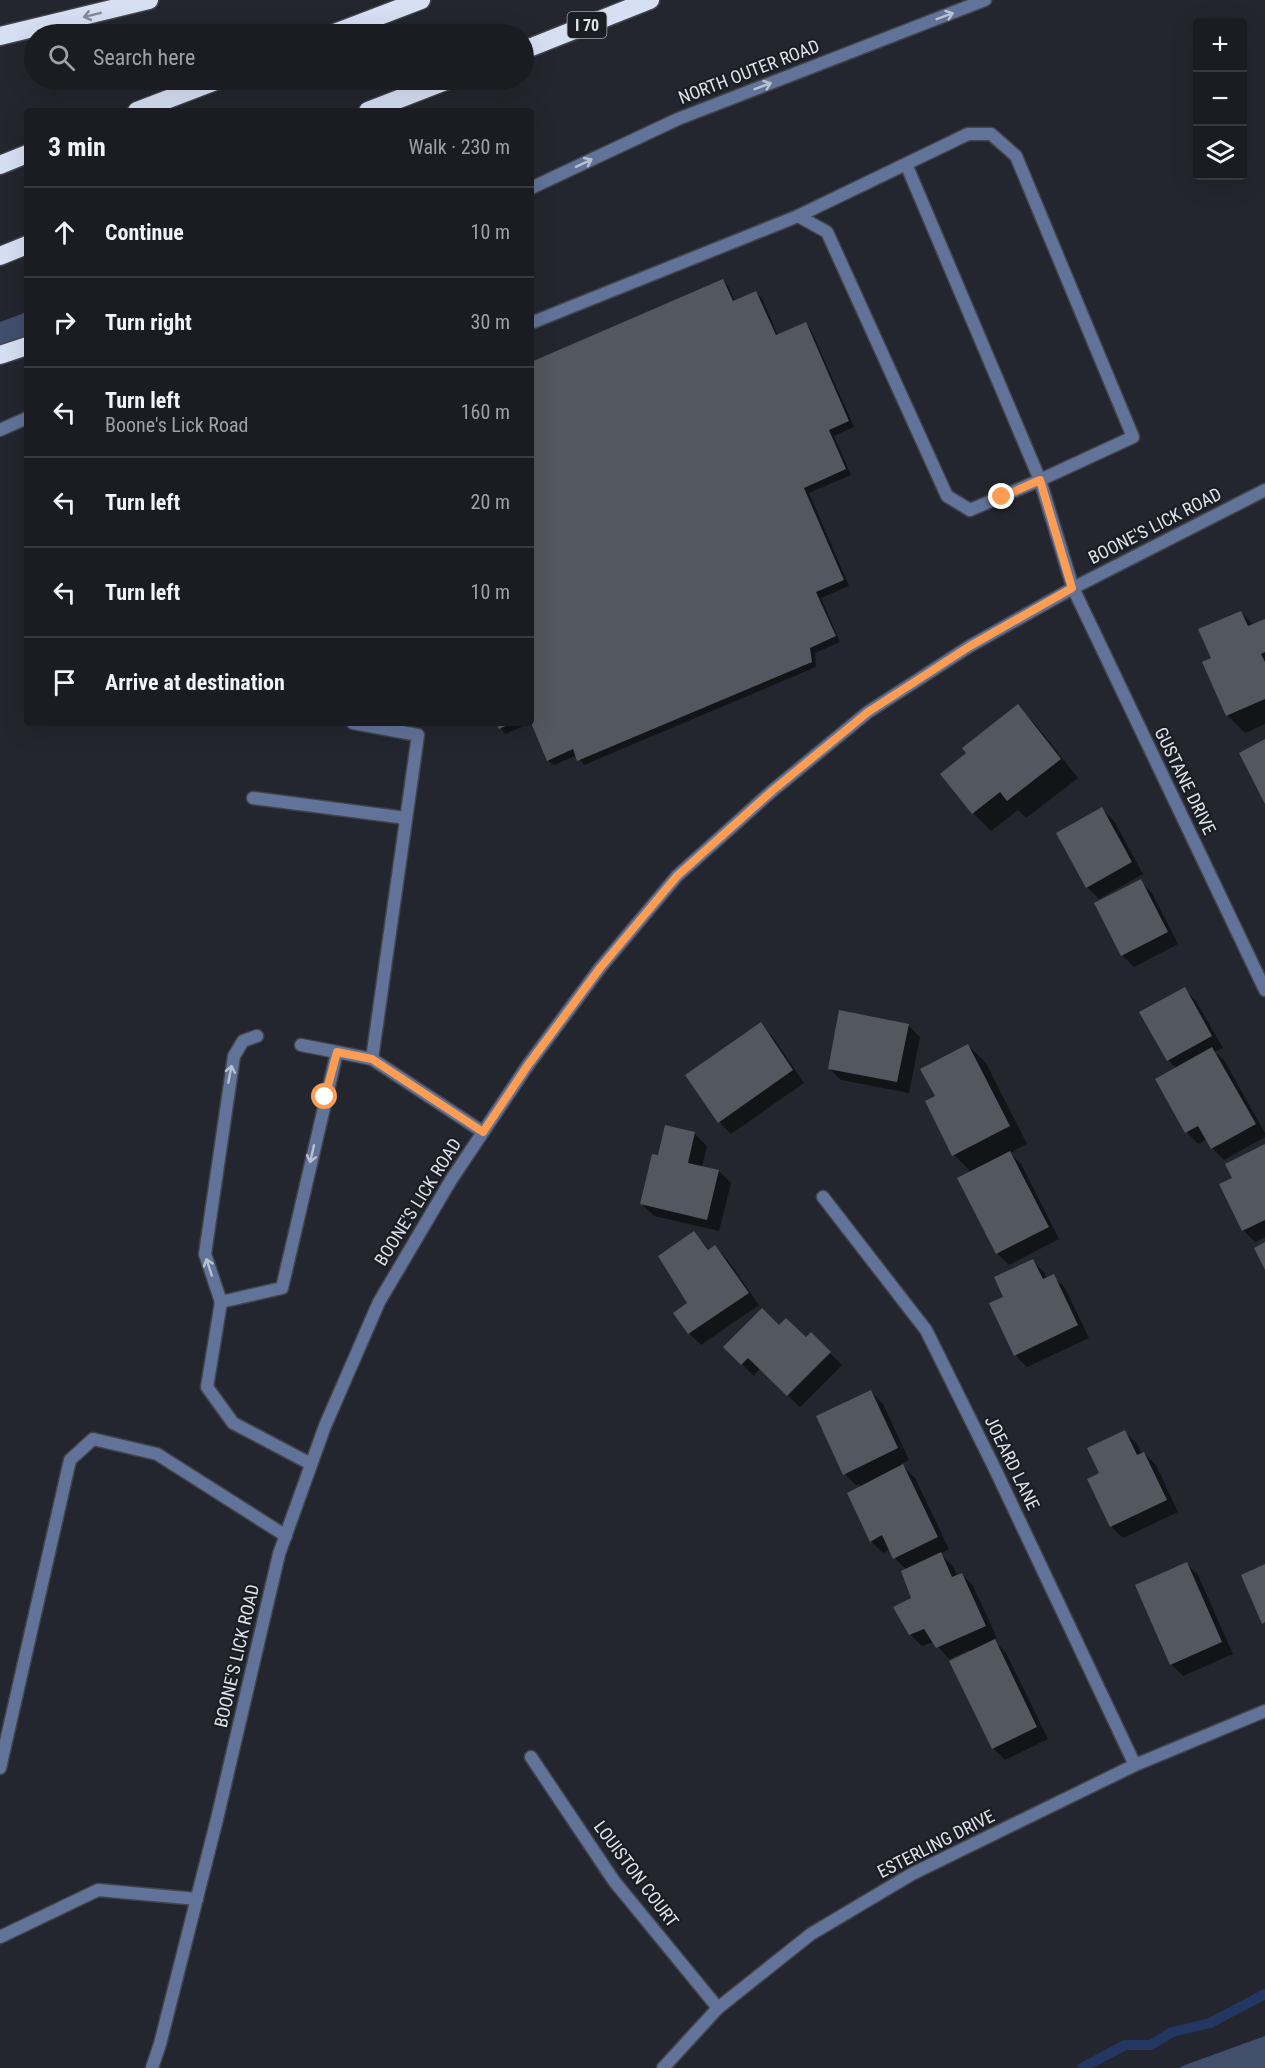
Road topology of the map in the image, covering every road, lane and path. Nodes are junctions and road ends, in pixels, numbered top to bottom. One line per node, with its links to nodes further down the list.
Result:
1 (149, 0): 5 (highway, one-way to 5)
2 (421, 0): 6 (highway)
3 (650, 0): 9 (highway, I 70)
4 (985, 0): 17 (street, NORTH OUTER ROAD, one-way to 4)
5 (50, 24)
6 (359, 24)
7 (24, 30): 8 (highway, one-way to 8)
8 (0, 36)
9 (534, 46)
10 (192, 90): 12 (highway)
11 (422, 90): 13 (highway)
12 (145, 108)
13 (376, 108)
14 (24, 155): 16 (highway)
15 (906, 164): 18 (street); 26 (street, GUSTANE DRIVE); 26 (street)
16 (0, 165)
17 (534, 187)
18 (798, 216): 21 (street); 26 (street)
19 (24, 246): 20 (highway)
20 (0, 256)
21 (534, 322)
22 (24, 347): 23 (highway)
23 (0, 356)
24 (24, 419): 25 (street)
25 (0, 430)
26 (1040, 480): 28 (street, GUSTANE DRIVE)
27 (1265, 490): 28 (street, BOONE'S LICK ROAD)
28 (1072, 588): 32 (street, GUSTANE DRIVE); 37 (street, BOONE'S LICK ROAD)
29 (368, 726): 31 (street)
30 (253, 798): 31 (street)
31 (406, 818): 36 (street)
32 (1265, 990)
33 (257, 1036): 39 (street, one-way to 33)
34 (301, 1045): 35 (street)
35 (337, 1052): 36 (street); 39 (street, one-way to 39)
36 (372, 1059): 37 (street)
37 (483, 1132): 40 (street, BOONE'S LICK ROAD)
38 (823, 1197): 44 (street, JOEARD LANE)
39 (221, 1302): 40 (street)
40 (311, 1464): 41 (street, BOONE'S LICK ROAD)
41 (286, 1536): 45 (street); 46 (street, BOONE'S LICK ROAD)
42 (1265, 1711): 44 (street, ESTERLING DRIVE)
43 (531, 1757): 48 (street, LOUISTON COURT)
44 (1135, 1765): 48 (street, ESTERLING DRIVE)
45 (0, 1768)
46 (197, 1899): 47 (street); 49 (street, BOONE'S LICK ROAD)
47 (0, 1937)
48 (718, 2008): 50 (street, ESTERLING DRIVE)
49 (152, 2068)
50 (663, 2068)

